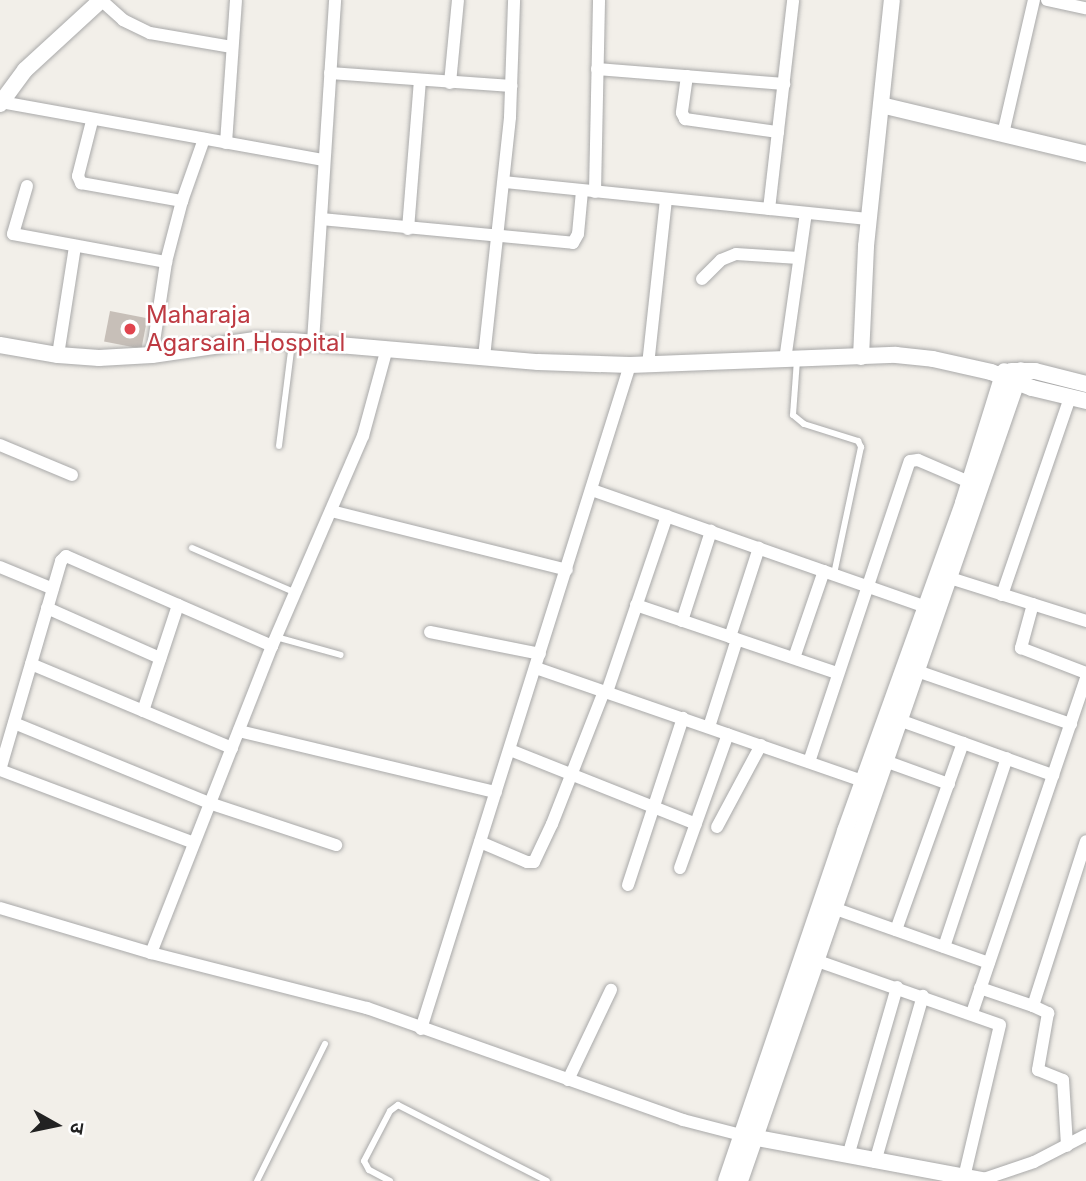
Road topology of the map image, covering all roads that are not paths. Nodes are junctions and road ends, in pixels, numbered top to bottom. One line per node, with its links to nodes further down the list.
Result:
1 (101, 0): 12 (street); 20 (street)
2 (236, 0): 12 (street)
3 (335, 0): 14 (street)
4 (458, 0): 17 (street)
5 (514, 0): 19 (street)
6 (599, 0): 13 (street)
7 (793, 0): 18 (street)
8 (892, 0): 21 (street)
9 (1034, 0): 24 (street)
10 (1047, 0): 11 (street)
11 (1086, 8)
12 (232, 47): 26 (street)
13 (597, 69): 15 (street); 31 (street)
14 (330, 73): 16 (street); 28 (street)
15 (687, 76): 18 (street); 23 (street)
16 (420, 80): 17 (street); 38 (street)
17 (450, 83): 19 (street)
18 (784, 84): 23 (street)
19 (512, 86): 29 (street)
20 (1, 103): 22 (street)
21 (881, 105): 24 (street); 37 (street)
22 (92, 121): 25 (street); 33 (street)
23 (778, 132): 34 (street)
24 (1003, 134): 27 (street)
25 (204, 139): 26 (street); 33 (street)
26 (226, 144): 28 (street)
27 (1086, 154)
28 (324, 160): 36 (street)
29 (504, 182): 31 (street); 39 (street)
30 (27, 186): 40 (street)
31 (588, 191): 32 (street); 39 (street)
32 (666, 199): 34 (street); 54 (street)
33 (182, 201): 42 (street)
34 (769, 209): 35 (street)
35 (806, 213): 37 (street); 41 (street)
36 (321, 219): 38 (street); 45 (street)
37 (869, 219): 51 (street)
38 (408, 229): 39 (street)
39 (497, 237): 50 (street)
40 (75, 246): 42 (street); 48 (street)
41 (799, 258): 43 (street); 52 (street)
42 (166, 262): 49 (street)
43 (702, 279)
44 (292, 341): 45 (street); 49 (street); 59 (lane)
45 (313, 342): 47 (street)
46 (0, 345): 48 (street)
47 (387, 348): 50 (street); 63 (street)
48 (58, 355): 49 (street)
49 (152, 355)
50 (484, 357): 53 (street)
51 (861, 357): 52 (street); 55 (street)
52 (791, 360): 54 (street); 70 (lane)
53 (629, 365): 54 (street); 62 (street)
54 (648, 365)
55 (1007, 375): 56 (street); 57 (street); 61 (street); 71 (street)
56 (1086, 384)
57 (1078, 399): 75 (street)
58 (0, 445): 60 (street)
59 (279, 446)
60 (72, 475)
61 (970, 482): 72 (street); 80 (street)
62 (592, 489): 64 (street); 69 (street)
63 (331, 511): 69 (street); 74 (street)
64 (667, 516): 65 (street); 78 (street)
65 (711, 531): 67 (street); 81 (street)
66 (192, 548): 74 (lane)
67 (759, 548): 70 (street); 84 (street)
68 (0, 567): 73 (street)
69 (567, 570): 86 (street)
70 (829, 573): 72 (street); 89 (street)
71 (950, 578): 75 (street); 80 (street)
72 (868, 586): 80 (street); 93 (street)
73 (53, 589): 77 (street); 79 (street)
74 (296, 593): 85 (street)
75 (1002, 595): 76 (street)
76 (1033, 604): 82 (street); 94 (street)
77 (178, 605): 85 (street); 88 (street)
78 (636, 605): 81 (street); 96 (street)
79 (47, 608): 88 (street); 90 (street)
80 (932, 609): 92 (street); 115 (street)
81 (682, 621): 84 (street)
82 (1086, 621)
83 (430, 632): 86 (street)
84 (734, 638): 89 (street); 102 (street)
85 (274, 641): 87 (lane); 103 (street)
86 (540, 654): 91 (street)
87 (341, 655)
88 (160, 658): 97 (street)
89 (794, 658): 93 (street)
90 (31, 664): 97 (street); 101 (street)
91 (536, 668): 96 (street); 108 (street)
92 (917, 671): 99 (street); 100 (street)
93 (838, 673): 111 (street)
94 (1086, 673)
95 (1086, 679): 99 (street)
96 (605, 692): 98 (street); 113 (street)
97 (143, 711): 107 (street)
98 (683, 718): 102 (street); 119 (street)
99 (1077, 718): 114 (street)
100 (899, 720): 105 (street); 110 (street)
101 (14, 723): 112 (street); 118 (street)
102 (709, 727): 104 (street)
103 (239, 731): 107 (street); 117 (street)
104 (728, 734): 106 (street); 120 (street)
105 (963, 743): 109 (street); 116 (street)
106 (761, 746): 111 (street); 121 (street)
107 (232, 748): 118 (street)
108 (510, 750): 113 (street); 117 (street)
109 (1007, 758): 114 (street); 131 (street)
110 (885, 761): 115 (street); 116 (street)
111 (808, 762): 115 (street)
112 (0, 770): 122 (street)
113 (572, 775): 119 (street); 123 (street)
114 (1053, 775): 134 (street)
115 (870, 783): 129 (street); 133 (street)
116 (949, 784): 130 (street)
117 (496, 792): 123 (street)
118 (209, 803): 122 (street); 124 (street)
119 (653, 807): 120 (street); 127 (street)
120 (696, 824): 126 (street)
121 (717, 827)
122 (192, 842): 132 (street)
123 (480, 842): 141 (street)
124 (336, 845)
125 (1086, 845): 139 (street)
126 (680, 868)
127 (628, 885)
128 (0, 908): 132 (street)
129 (834, 908): 130 (street); 133 (street)
130 (896, 930): 131 (street)
131 (944, 947): 134 (street)
132 (150, 953): 141 (street)
133 (809, 958): 135 (street); 145 (street)
134 (989, 963): 136 (street)
135 (897, 987): 138 (street); 147 (street)
136 (980, 988): 139 (street); 140 (street)
137 (611, 989): 143 (street)
138 (923, 996): 140 (street); 148 (street)
139 (1033, 1006): 146 (street)
140 (972, 1013): 149 (street)
141 (421, 1028): 143 (street)
142 (325, 1044): 151 (lane)
143 (568, 1080): 145 (street)
144 (1086, 1135): 146 (street)
145 (748, 1136): 147 (street); 154 (street); 155 (street)
146 (1067, 1146): 150 (street)
147 (848, 1156): 148 (street)
148 (875, 1162): 149 (street)
149 (964, 1177): 150 (street)
150 (984, 1180)
151 (257, 1181)
152 (390, 1181): 153 (lane)
153 (547, 1181)
154 (726, 1181)
155 (740, 1181)

